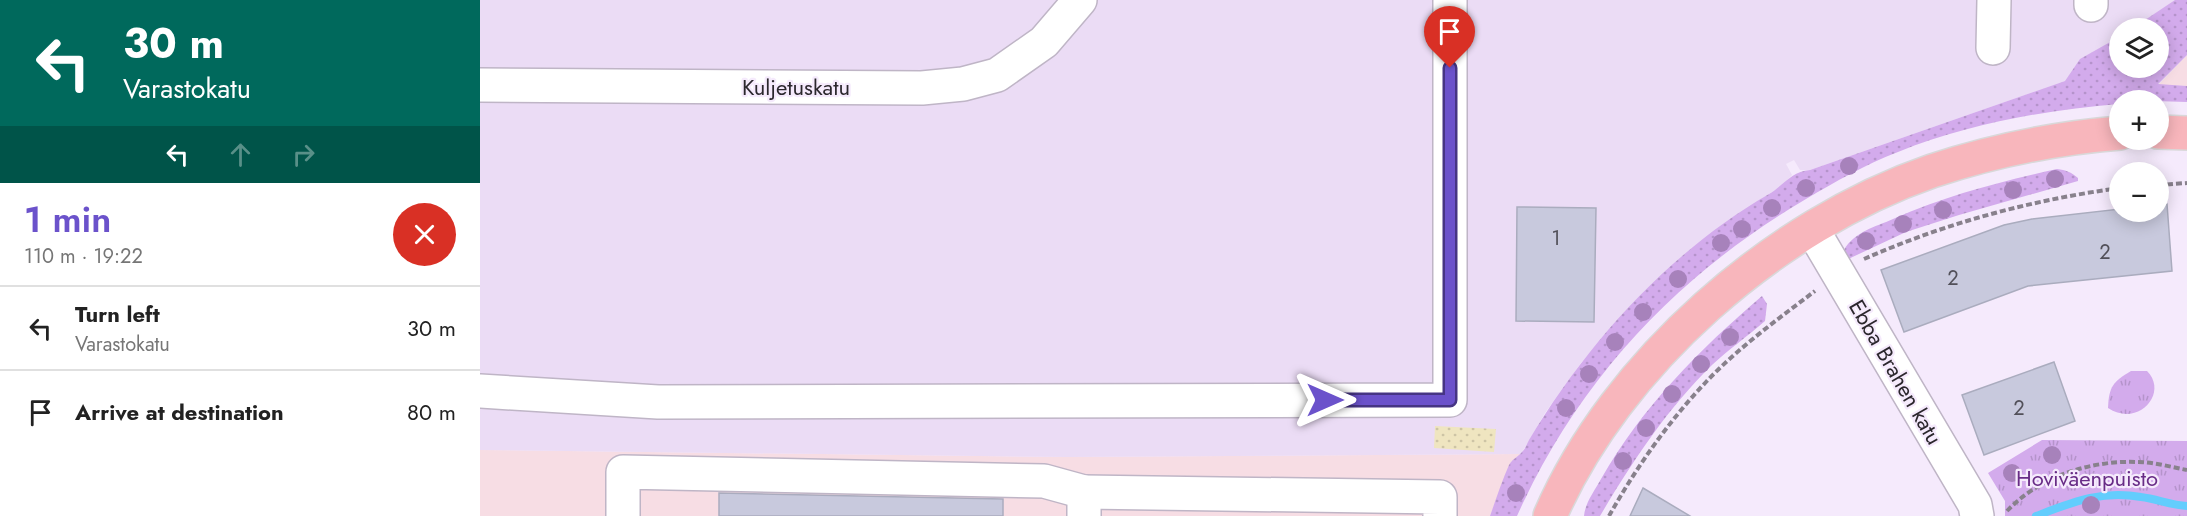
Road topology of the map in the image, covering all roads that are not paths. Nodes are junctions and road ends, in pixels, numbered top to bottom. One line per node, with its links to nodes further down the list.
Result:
1 (1080, 0): 5 (street, Kuljetuskatu)
2 (1450, 0): 10 (street)
3 (1994, 0): 4 (street)
4 (1993, 48)
5 (480, 85)
6 (2169, 132): 7 (main road)
7 (2187, 133)
8 (2109, 134): 9 (main road)
9 (1812, 230): 14 (main road); 15 (street, Ebba Brahen katu)
10 (480, 391)
11 (1084, 504): 12 (street); 13 (street)
12 (622, 516)
13 (1440, 516)
14 (1550, 516)
15 (1977, 516)

